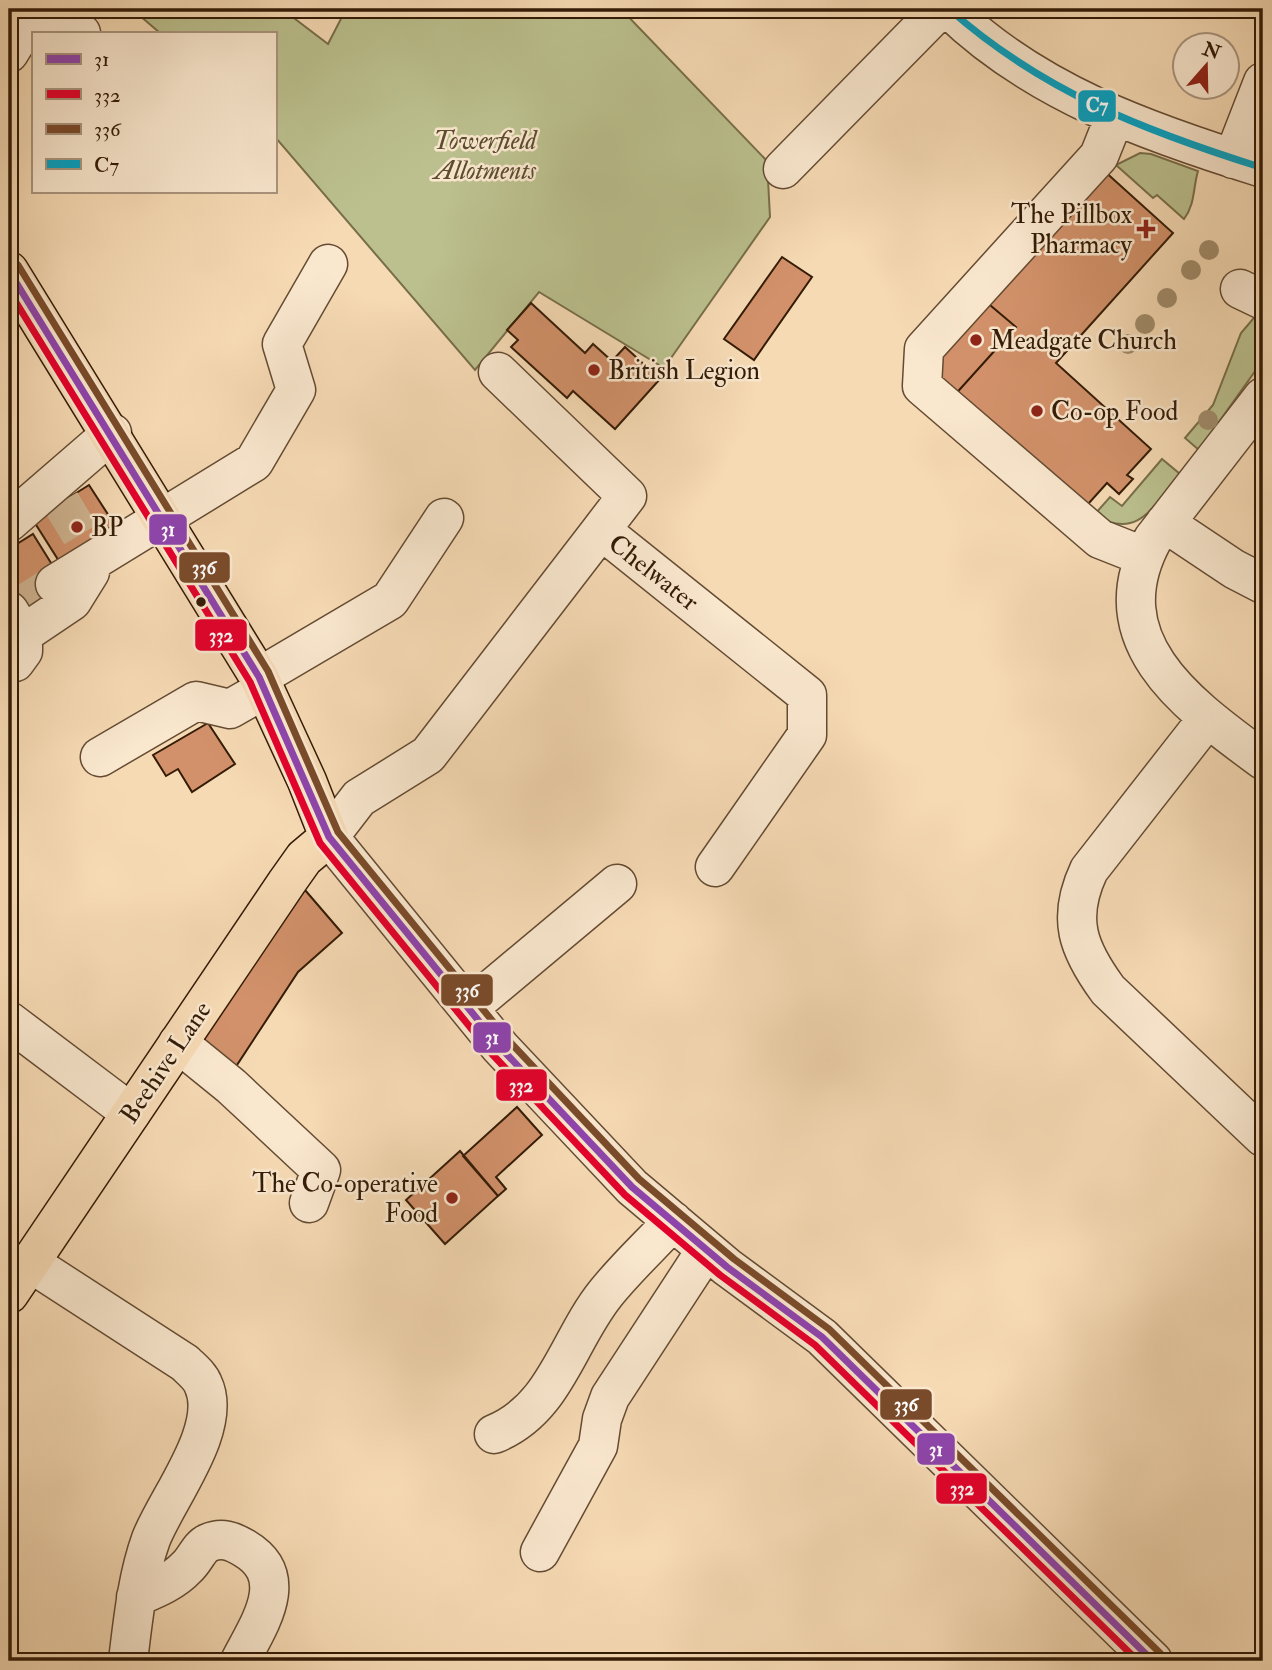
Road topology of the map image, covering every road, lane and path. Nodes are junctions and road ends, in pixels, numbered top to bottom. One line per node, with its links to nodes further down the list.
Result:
1 (940, 9): 8 (street)
2 (949, 9): 6 (street)
3 (80, 32): 4 (street)
4 (9, 53)
5 (1263, 82): 7 (street)
6 (1115, 116): 7 (street); 19 (street)
7 (1248, 164)
8 (783, 169)
9 (328, 264): 15 (street)
10 (9, 271): 13 (main road)
11 (498, 372): 18 (street)
12 (1263, 397): 17 (street)
13 (112, 433): 14 (street); 15 (main road)
14 (50, 498)
15 (163, 518): 21 (street); 22 (main road)
16 (444, 518): 22 (street)
17 (1166, 523): 19 (street); 20 (street)
18 (601, 530): 26 (street, Chelwater); 27 (street, Chelwater)
19 (1143, 556): 23 (street)
20 (1263, 584)
21 (14, 625)
22 (262, 683): 24 (street); 26 (main road)
23 (1207, 719): 25 (street); 33 (street)
24 (100, 757)
25 (1263, 761)
26 (328, 837): 29 (street); 31 (main road, Beehive Lane)
27 (715, 867)
28 (617, 884): 29 (street)
29 (470, 1007): 35 (street)
30 (9, 1021): 32 (street)
31 (178, 1043): 32 (main road, Beehive Lane); 34 (street)
32 (131, 1112): 37 (main road, Beehive Lane)
33 (1263, 1137)
34 (309, 1203)
35 (673, 1221): 36 (street); 39 (street)
36 (706, 1250): 40 (street); 44 (street)
37 (29, 1262): 38 (main road, Beehive Lane); 41 (street)
38 (9, 1294)
39 (494, 1434)
40 (540, 1552)
41 (136, 1597): 42 (street); 43 (street)
42 (128, 1661)
43 (240, 1661)
44 (1153, 1661)

